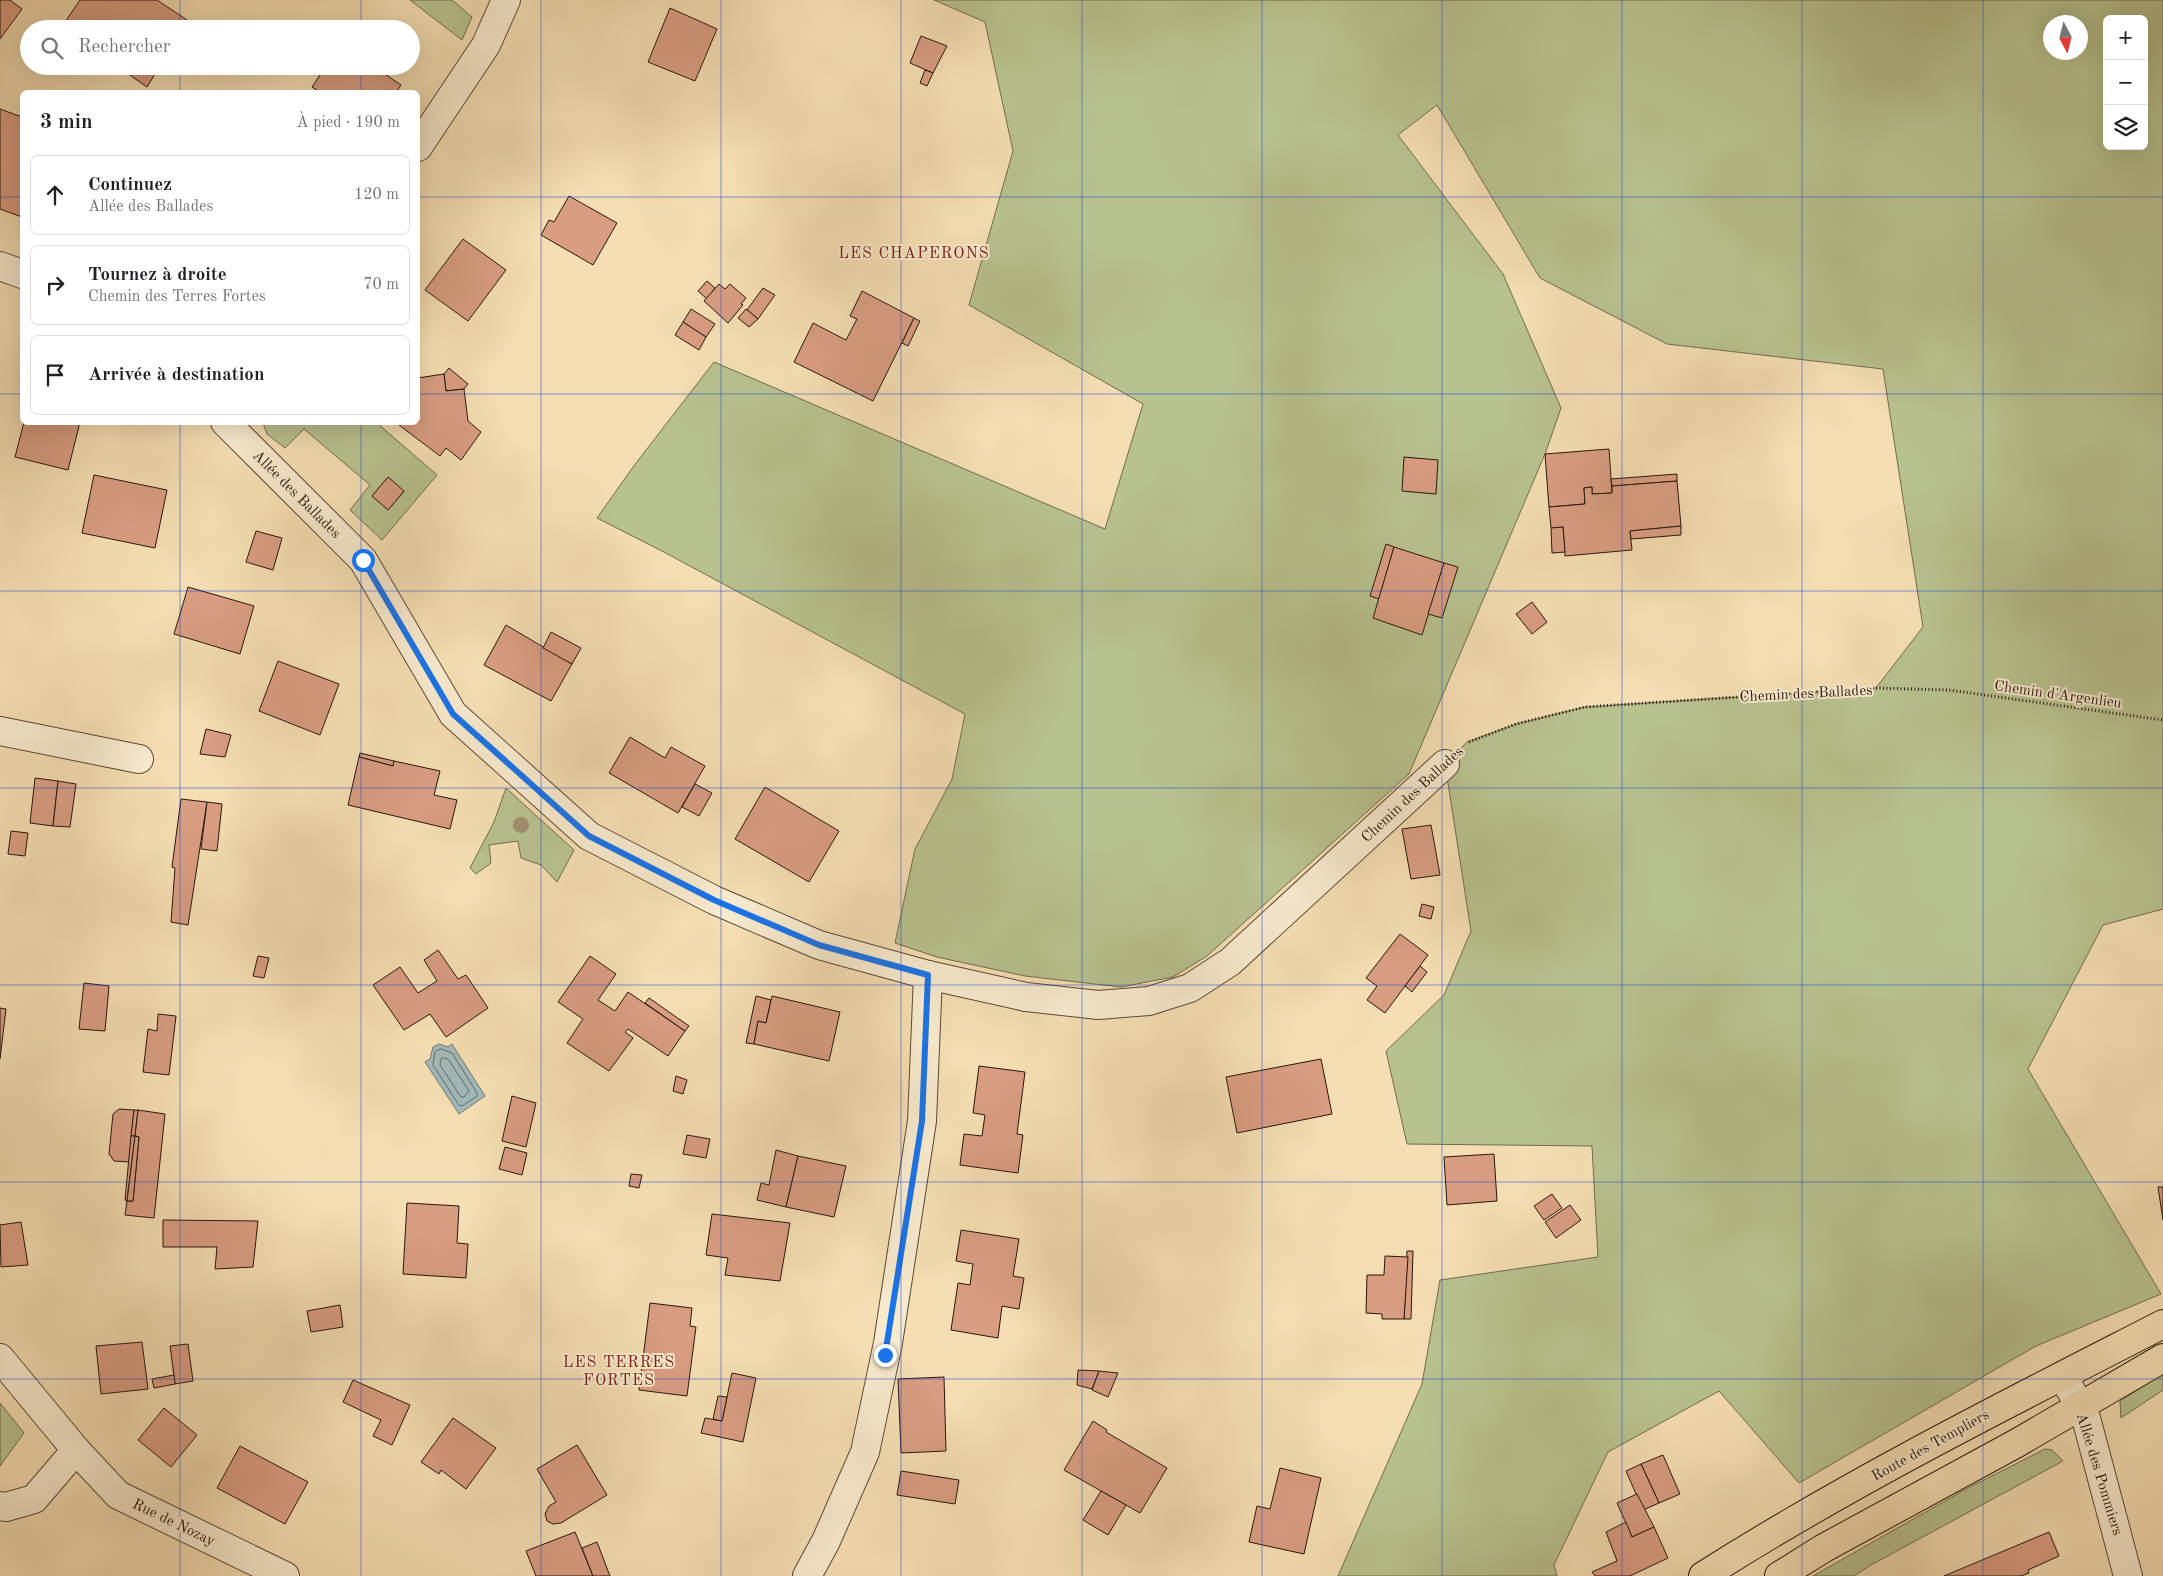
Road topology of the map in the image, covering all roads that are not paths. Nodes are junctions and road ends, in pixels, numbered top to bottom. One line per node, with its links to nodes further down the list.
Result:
1 (506, 0): 2 (street)
2 (420, 144)
3 (0, 266): 4 (street)
4 (20, 273)
5 (228, 425): 9 (street, Allée des Ballades)
6 (0, 731): 7 (street)
7 (139, 759)
8 (1445, 764): 9 (street, Chemin des Ballades)
9 (928, 975): 18 (street)
10 (2163, 1324): 13 (main road, Route des Templiers)
11 (0, 1358): 15 (street, Rue de Nozay)
12 (2163, 1358): 14 (main road)
13 (2063, 1376): 14 (street, Allée des Pommiers); 19 (main road, Route des Templiers)
14 (2080, 1407): 20 (main road); 21 (street, Allée des Pommiers)
15 (76, 1450): 16 (street); 17 (street, Rue de Nozay)
16 (0, 1506)
17 (285, 1576)
18 (807, 1576)
19 (1703, 1576)
20 (1779, 1576)
21 (2128, 1576)

